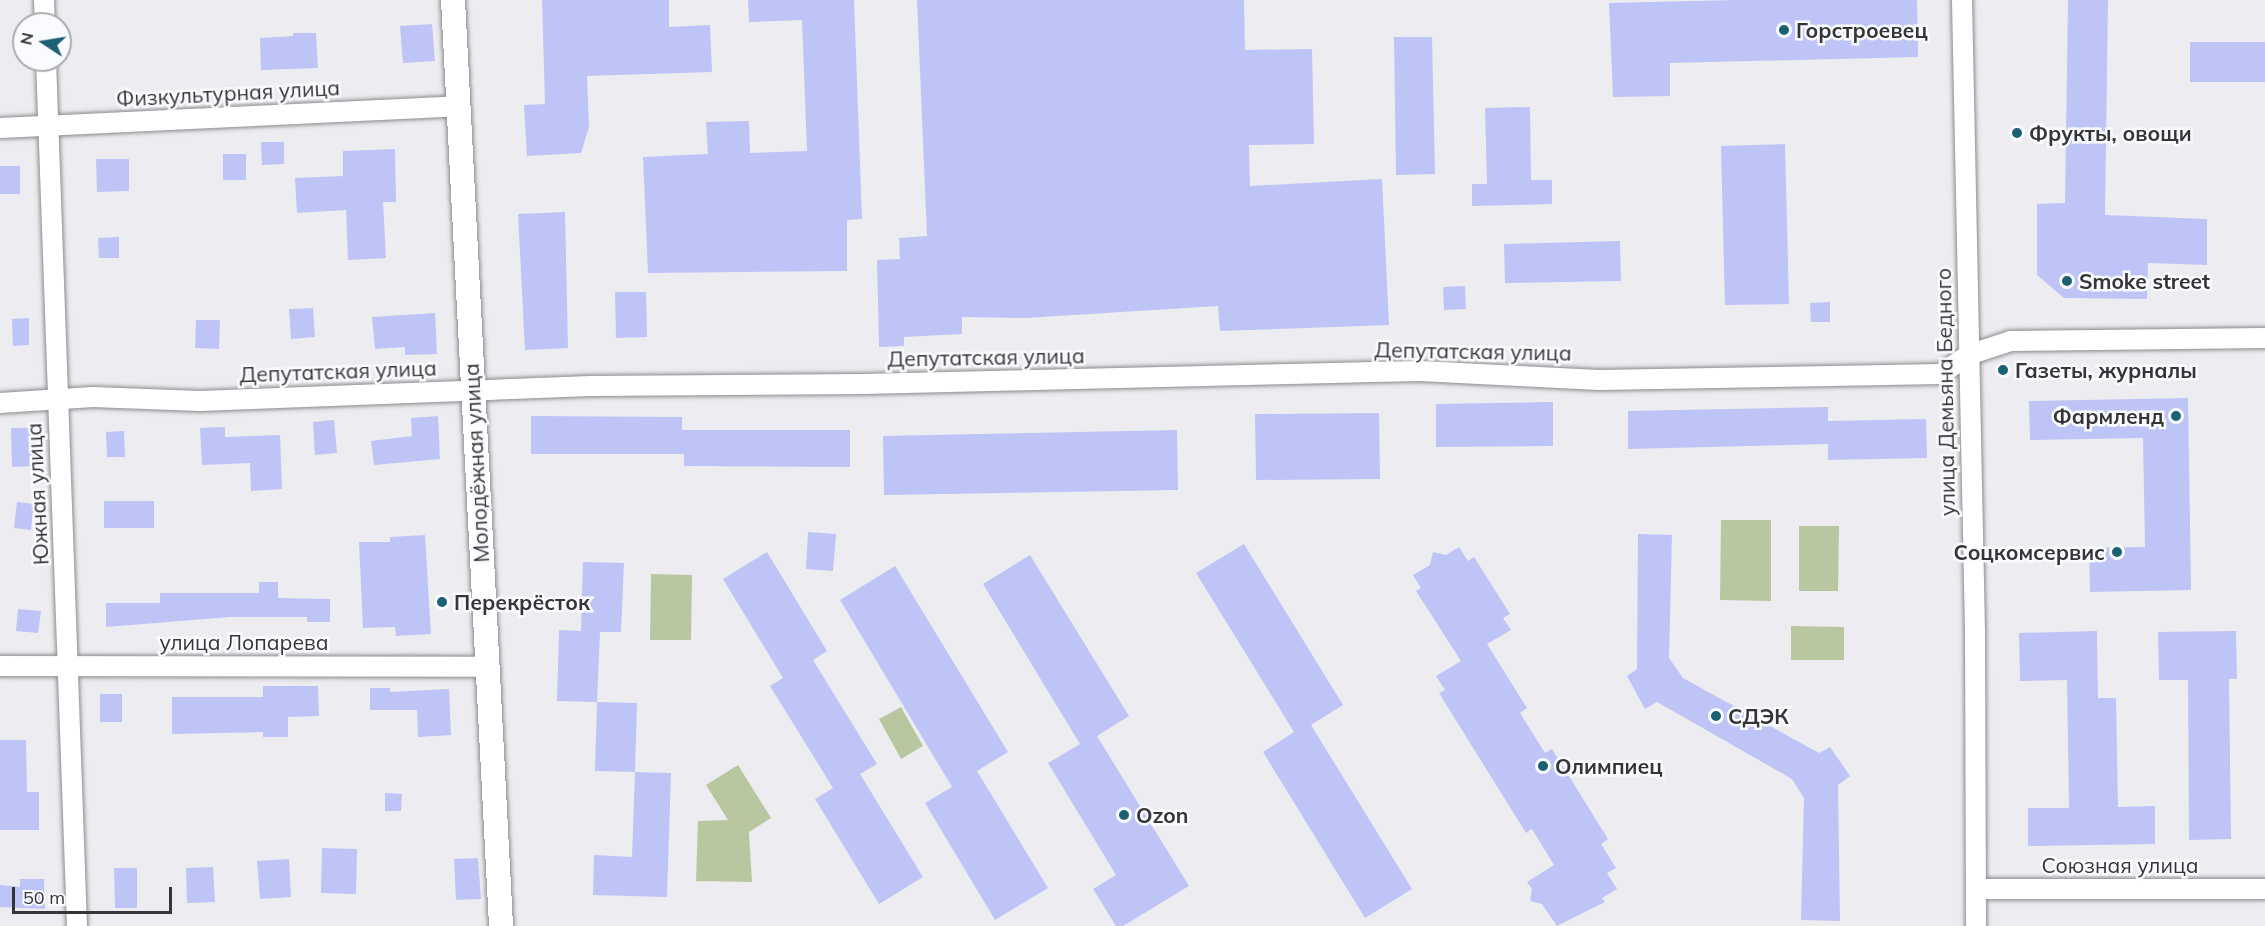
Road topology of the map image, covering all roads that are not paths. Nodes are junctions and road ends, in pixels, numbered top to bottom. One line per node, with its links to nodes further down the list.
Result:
1 (453, 0): 4 (street, Молодёжная улица)
2 (1962, 0): 8 (street, улица Демьяна Бедного)
3 (46, 72): 5 (street, Южная улица)
4 (459, 106): 5 (street, Физкультурная улица); 9 (street, Молодёжная улица)
5 (48, 125): 6 (street, Физкультурная улица); 10 (street, Южная улица)
6 (0, 128)
7 (2265, 338): 8 (street, Депутатская улица)
8 (1968, 355): 9 (street, Депутатская улица); 15 (street, улица Демьяна Бедного)
9 (471, 390): 10 (street, Депутатская улица); 14 (street, Молодёжная улица)
10 (57, 398): 11 (street, Депутатская улица); 12 (street, Южная улица)
11 (0, 404)
12 (70, 665): 13 (street, улица Лопарева); 14 (street, улица Лопарева); 17 (street, Южная улица)
13 (0, 666)
14 (487, 667): 18 (street, Молодёжная улица)
15 (1976, 889): 16 (street, Союзная улица); 19 (street, улица Демьяна Бедного)
16 (2265, 889)
17 (77, 926)
18 (501, 926)
19 (1976, 926)

